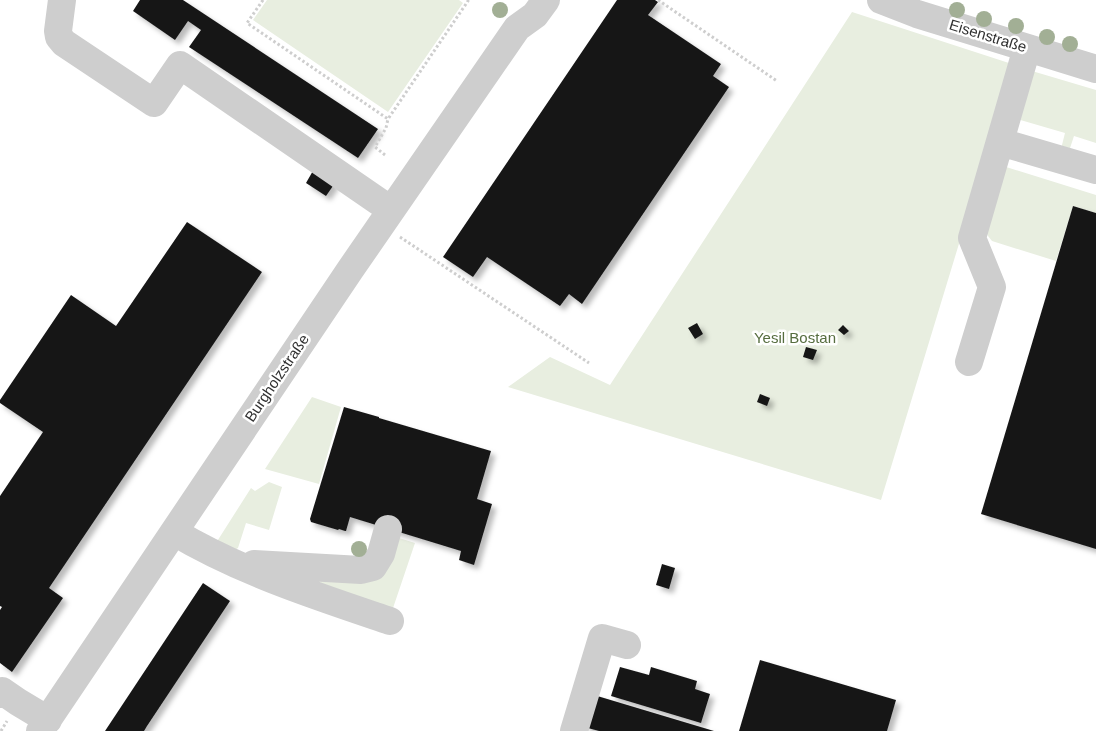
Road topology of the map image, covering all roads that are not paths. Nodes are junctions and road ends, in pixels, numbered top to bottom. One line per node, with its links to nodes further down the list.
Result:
1 (62, 0): 10 (street)
2 (524, 0): 5 (street, Burgholzstraße)
3 (546, 0): 5 (street, Burgholzstraße)
4 (881, 0): 6 (street, Eisenstraße)
5 (517, 28): 10 (street, Burgholzstraße)
6 (1027, 48): 7 (street, Eisenstraße); 8 (street)
7 (1096, 69)
8 (1000, 142): 9 (street); 11 (street)
9 (1096, 170)
10 (386, 217): 13 (street, Burgholzstraße)
11 (968, 362)
12 (388, 529): 14 (street)
13 (174, 532): 14 (street); 18 (street, Burgholzstraße)
14 (235, 563): 15 (street)
15 (390, 621)
16 (627, 645): 19 (street)
17 (1, 691): 18 (street)
18 (44, 725)
19 (574, 731)

